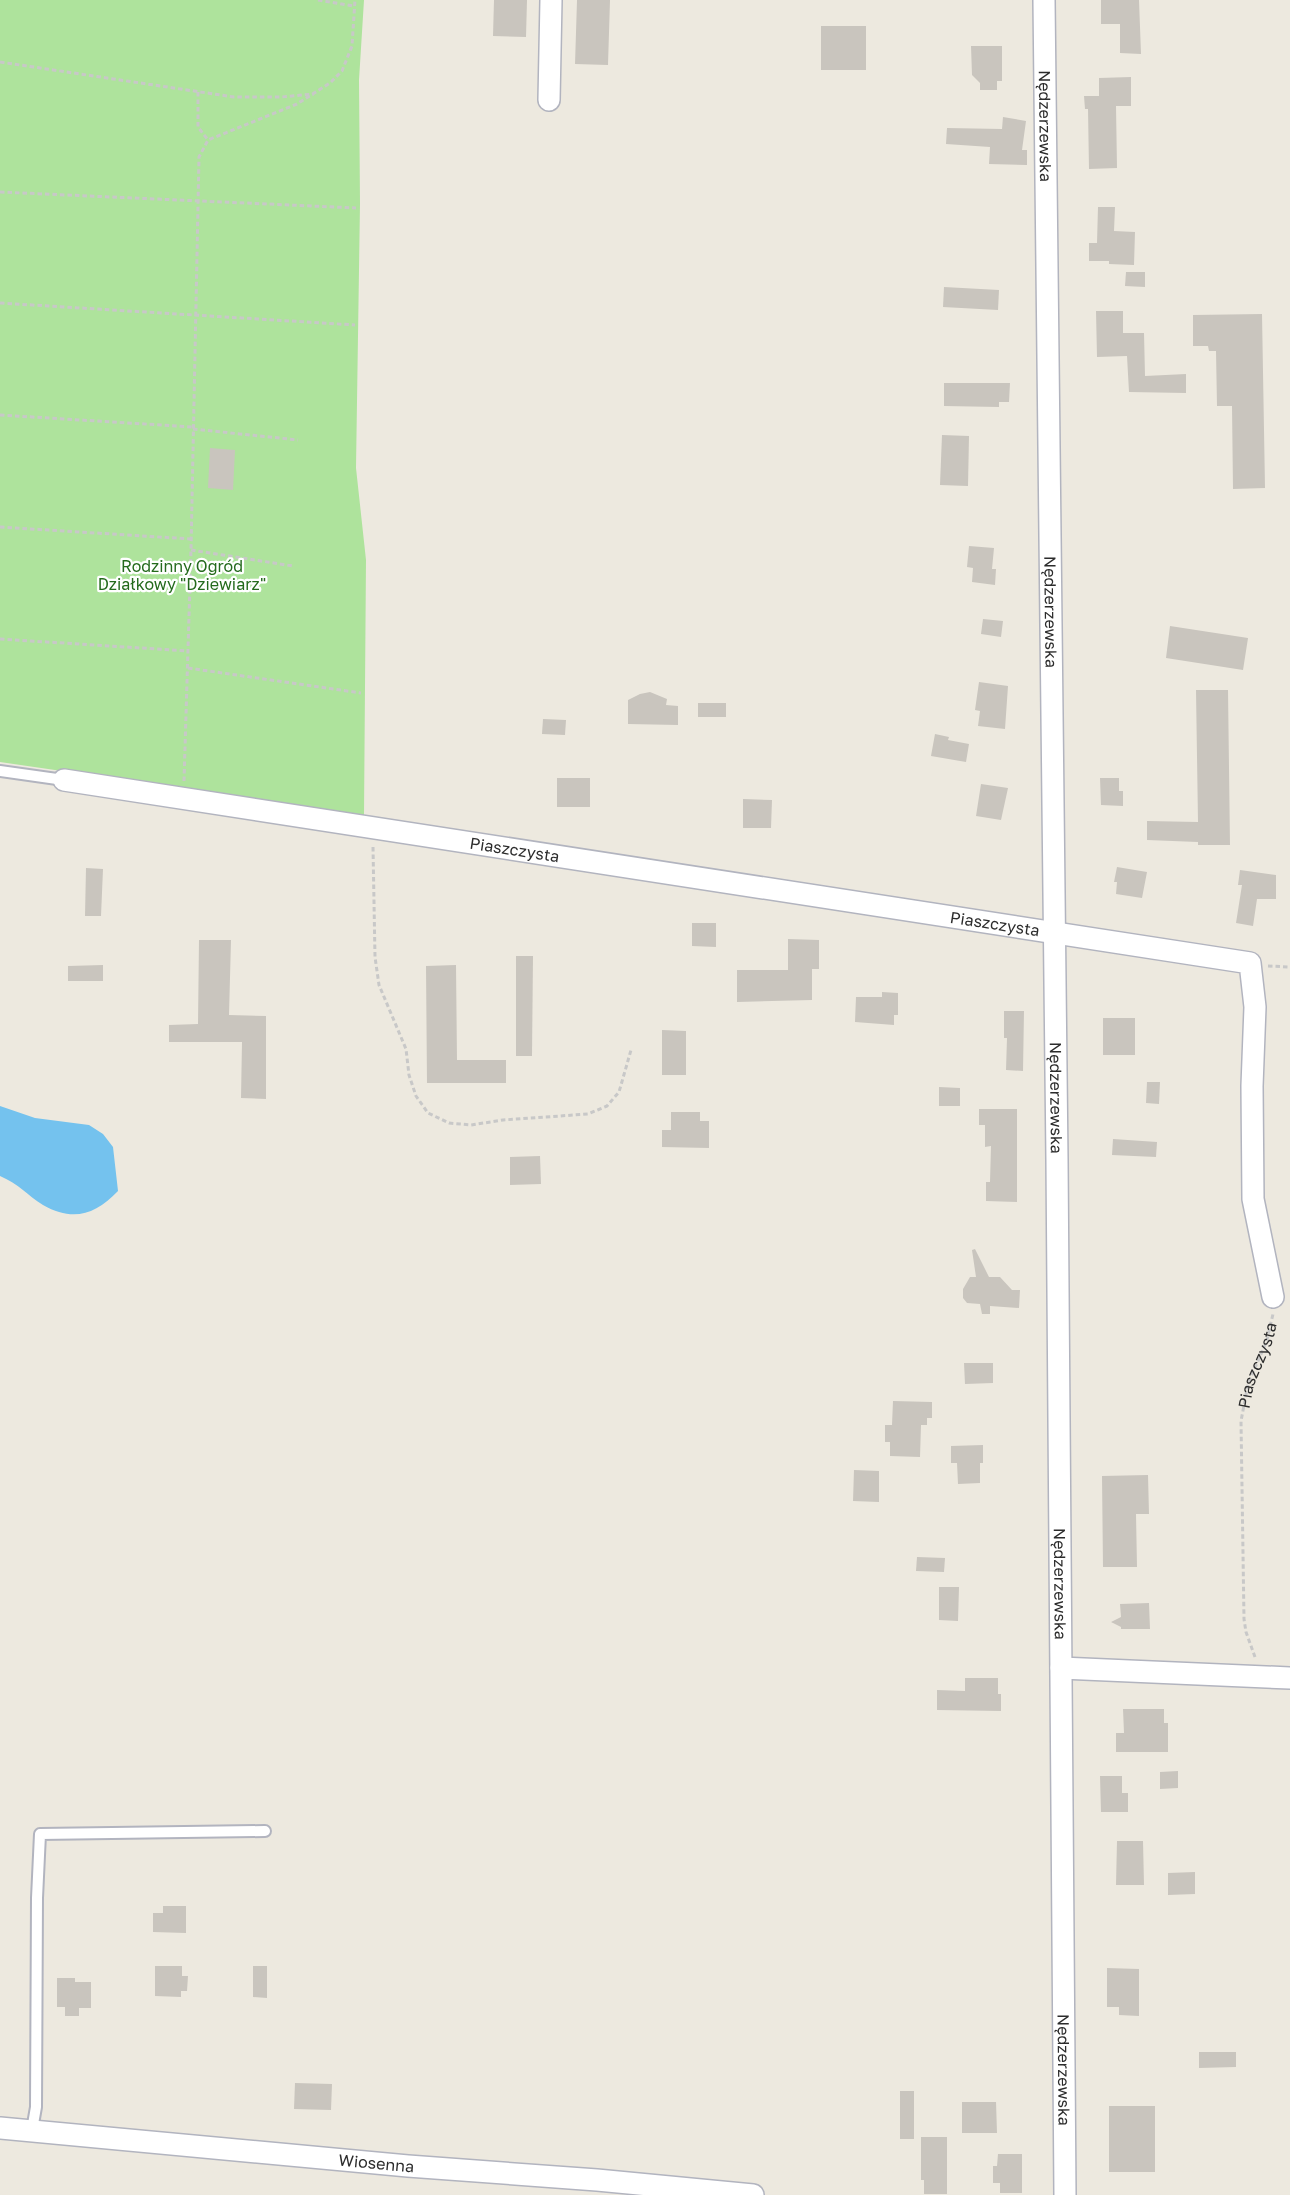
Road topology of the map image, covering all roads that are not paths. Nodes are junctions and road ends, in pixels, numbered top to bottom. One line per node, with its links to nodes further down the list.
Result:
1 (551, 0): 3 (street)
2 (1044, 0): 6 (street, Nędzerzewska)
3 (549, 100)
4 (0, 771): 5 (lane, Piaszczysta)
5 (64, 780): 6 (street, Piaszczysta)
6 (1053, 933): 7 (street, Piaszczysta); 8 (street, Nędzerzewska)
7 (1273, 1298)
8 (1061, 1668): 9 (street); 14 (street, Nędzerzewska)
9 (1280, 1677)
10 (265, 1831): 12 (lane)
11 (0, 2128): 12 (street, Wiosenna)
12 (32, 2130): 13 (street, Wiosenna)
13 (753, 2195)
14 (1065, 2195)

